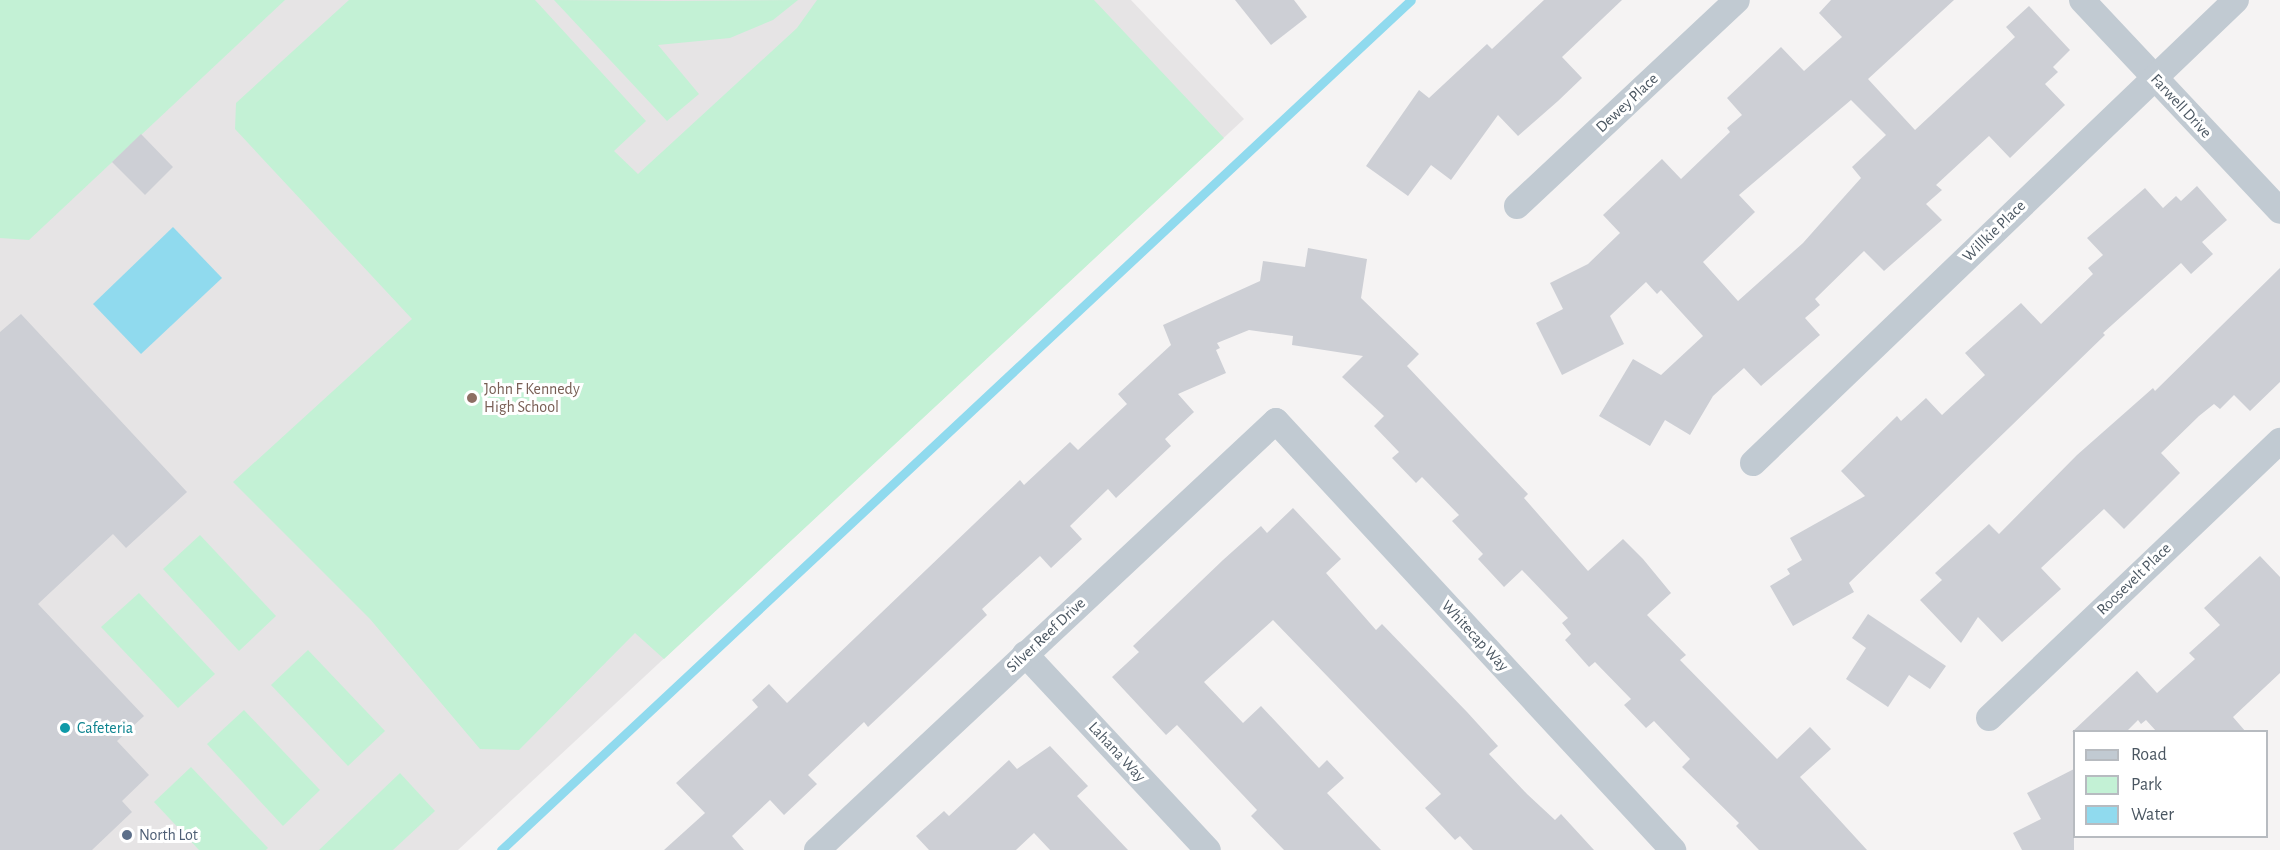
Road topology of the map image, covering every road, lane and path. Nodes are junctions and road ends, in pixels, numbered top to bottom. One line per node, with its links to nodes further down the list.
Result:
1 (1737, 0): 5 (street, Dewey Place)
2 (2082, 0): 4 (street, Farwell Drive)
3 (2236, 0): 4 (street, Willkie Place)
4 (2154, 77): 6 (street, Farwell Drive); 9 (street, Willkie Place)
5 (1517, 206)
6 (2280, 211)
7 (1276, 421): 10 (street, Silver Reef Drive); 14 (street, Whitecap Way)
8 (2280, 441): 11 (street, Roosevelt Place)
9 (1753, 463)
10 (1025, 654): 12 (street, Silver Reef Drive); 13 (street, Lahana Way)
11 (1989, 718)
12 (817, 850)
13 (1208, 850)
14 (1673, 850)

